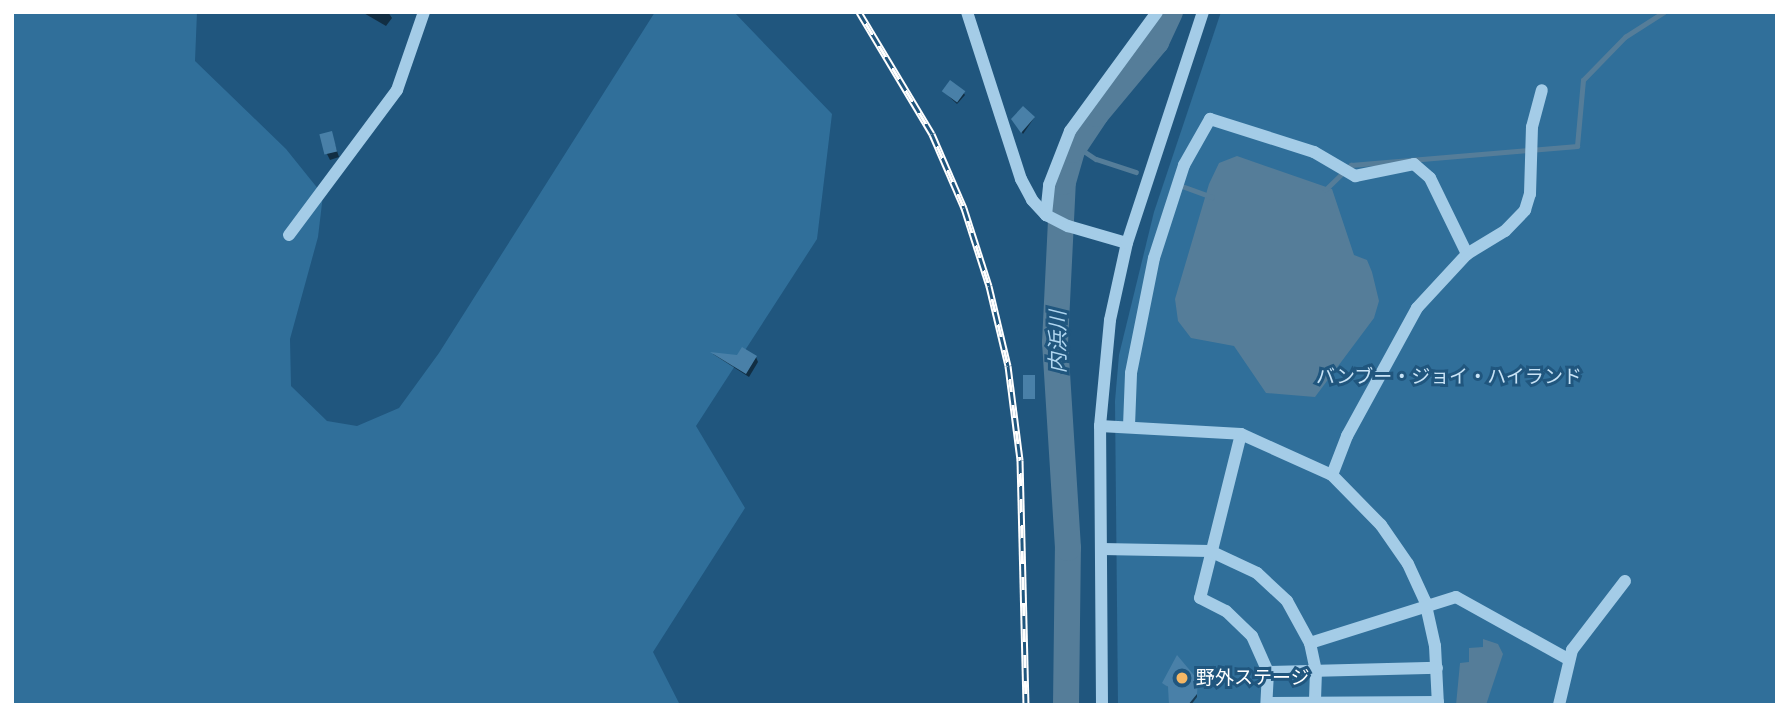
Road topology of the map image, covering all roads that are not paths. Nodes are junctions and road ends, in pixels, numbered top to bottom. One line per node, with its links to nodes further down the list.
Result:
1 (424, 12): 7 (street)
2 (967, 12): 6 (street)
3 (1157, 12): 6 (street)
4 (1203, 12): 8 (street)
5 (1542, 90): 9 (street)
6 (1050, 217): 8 (street)
7 (289, 235)
8 (1127, 243): 11 (street)
9 (1467, 254): 10 (street); 13 (street)
10 (1129, 420): 11 (street); 12 (street)
11 (1100, 426): 14 (street)
12 (1241, 434): 13 (street); 15 (street)
13 (1332, 475): 17 (street)
14 (1102, 549): 15 (street); 26 (street)
15 (1210, 551): 18 (street); 22 (street)
16 (1625, 581): 19 (street)
17 (1425, 604): 18 (street); 19 (street); 20 (street)
18 (1310, 643): 21 (street)
19 (1568, 659): 27 (street)
20 (1437, 668): 21 (street); 23 (street)
21 (1316, 671): 22 (street); 25 (street)
22 (1268, 672): 24 (street)
23 (1438, 703): 25 (street)
24 (1267, 704): 25 (street)
25 (1316, 704)
26 (1102, 705)
27 (1559, 705)

